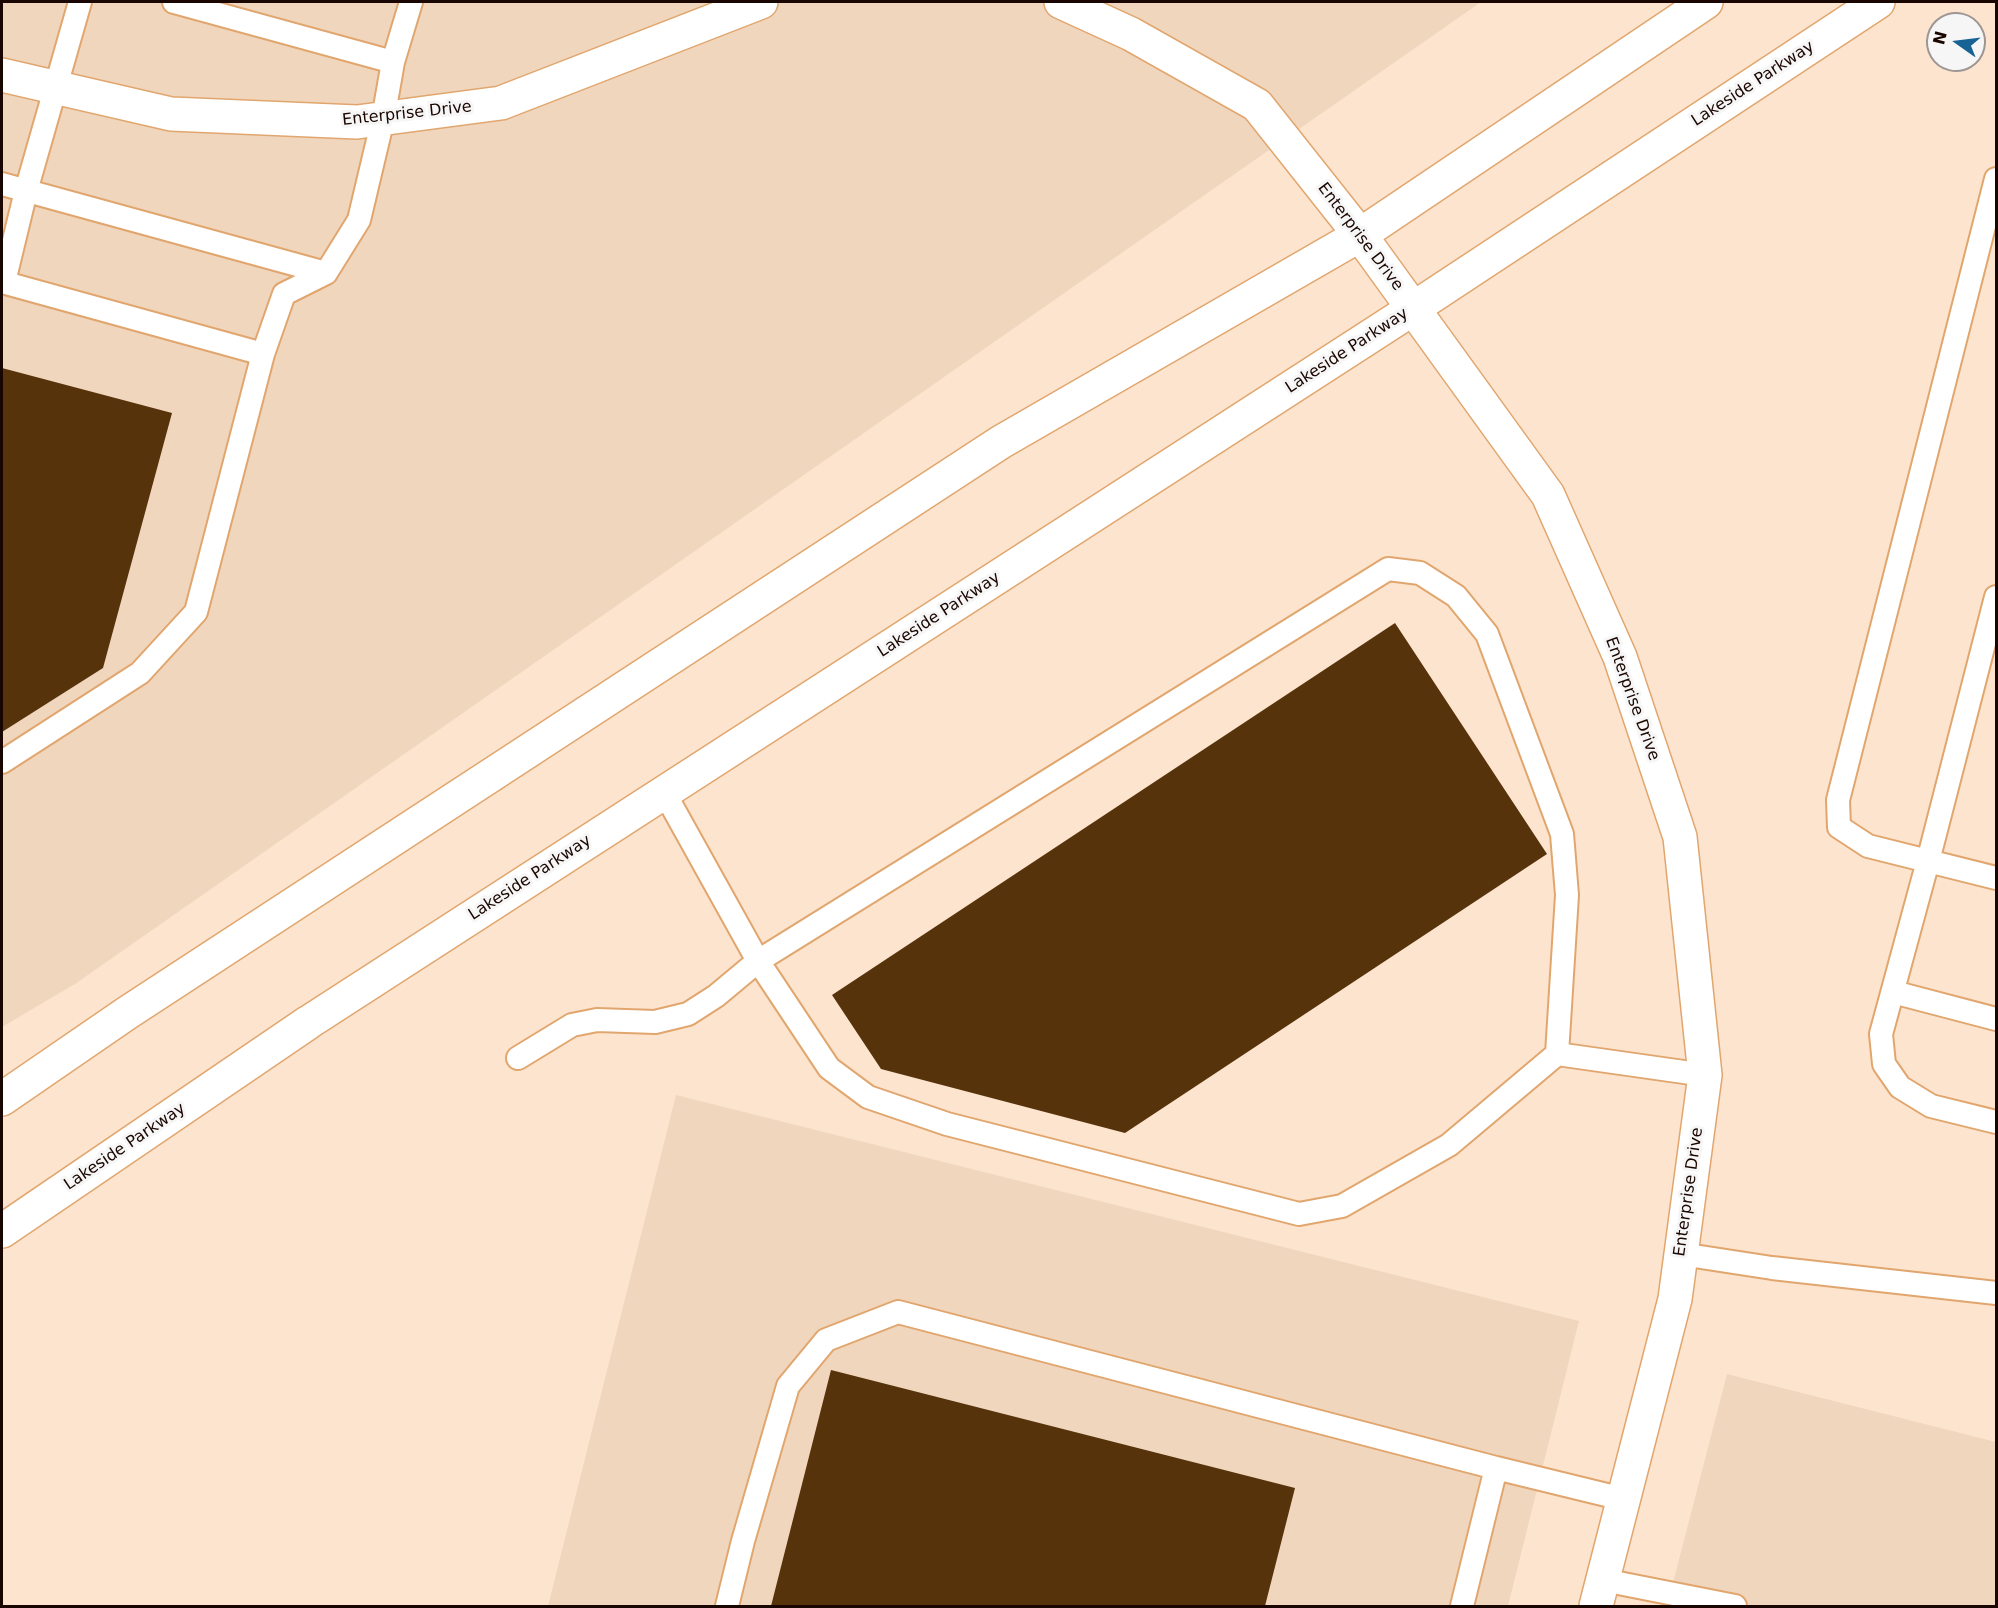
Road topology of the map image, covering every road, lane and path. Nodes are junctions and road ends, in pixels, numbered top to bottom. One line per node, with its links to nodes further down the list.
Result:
1 (80, 2): 10 (lane)
2 (411, 2): 8 (lane)
3 (761, 2): 11 (main road, Enterprise Drive)
4 (1061, 2): 15 (main road, Enterprise Drive)
5 (1706, 2): 15 (main road)
6 (1878, 2): 18 (main road, Lakeside Parkway)
7 (183, 3): 8 (lane)
8 (393, 62): 11 (lane)
9 (2, 75): 10 (main road, Enterprise Drive)
10 (56, 87): 11 (main road, Enterprise Drive); 14 (lane)
11 (384, 119): 16 (lane)
12 (1996, 179): 23 (lane)
13 (2, 184): 14 (lane)
14 (26, 191): 16 (lane); 17 (lane)
15 (1360, 235): 18 (main road, Enterprise Drive); 31 (main road)
16 (326, 273): 19 (lane)
17 (3, 282): 19 (lane)
18 (1414, 308): 22 (main road, Lakeside Parkway); 30 (main road, Enterprise Drive)
19 (263, 354): 21 (lane)
20 (1996, 597): 23 (lane)
21 (2, 762)
22 (664, 792): 25 (lane); 33 (main road, Lakeside Parkway)
23 (1928, 861): 24 (lane); 26 (lane)
24 (1996, 878)
25 (758, 961): 28 (lane); 28 (lane); 29 (lane)
26 (1893, 992): 27 (lane); 32 (lane)
27 (1996, 1020)
28 (1557, 1054): 30 (lane)
29 (518, 1058)
30 (1706, 1076): 34 (main road, Enterprise Drive)
31 (2, 1099)
32 (1996, 1122)
33 (2, 1232)
34 (1681, 1254): 35 (lane); 37 (main road, Enterprise Drive)
35 (1996, 1293)
36 (1496, 1468): 37 (lane); 39 (lane); 40 (lane)
37 (1623, 1500): 38 (main road, Enterprise Drive)
38 (1599, 1593): 41 (lane)
39 (727, 1606)
40 (1462, 1606)
41 (1735, 1606)

